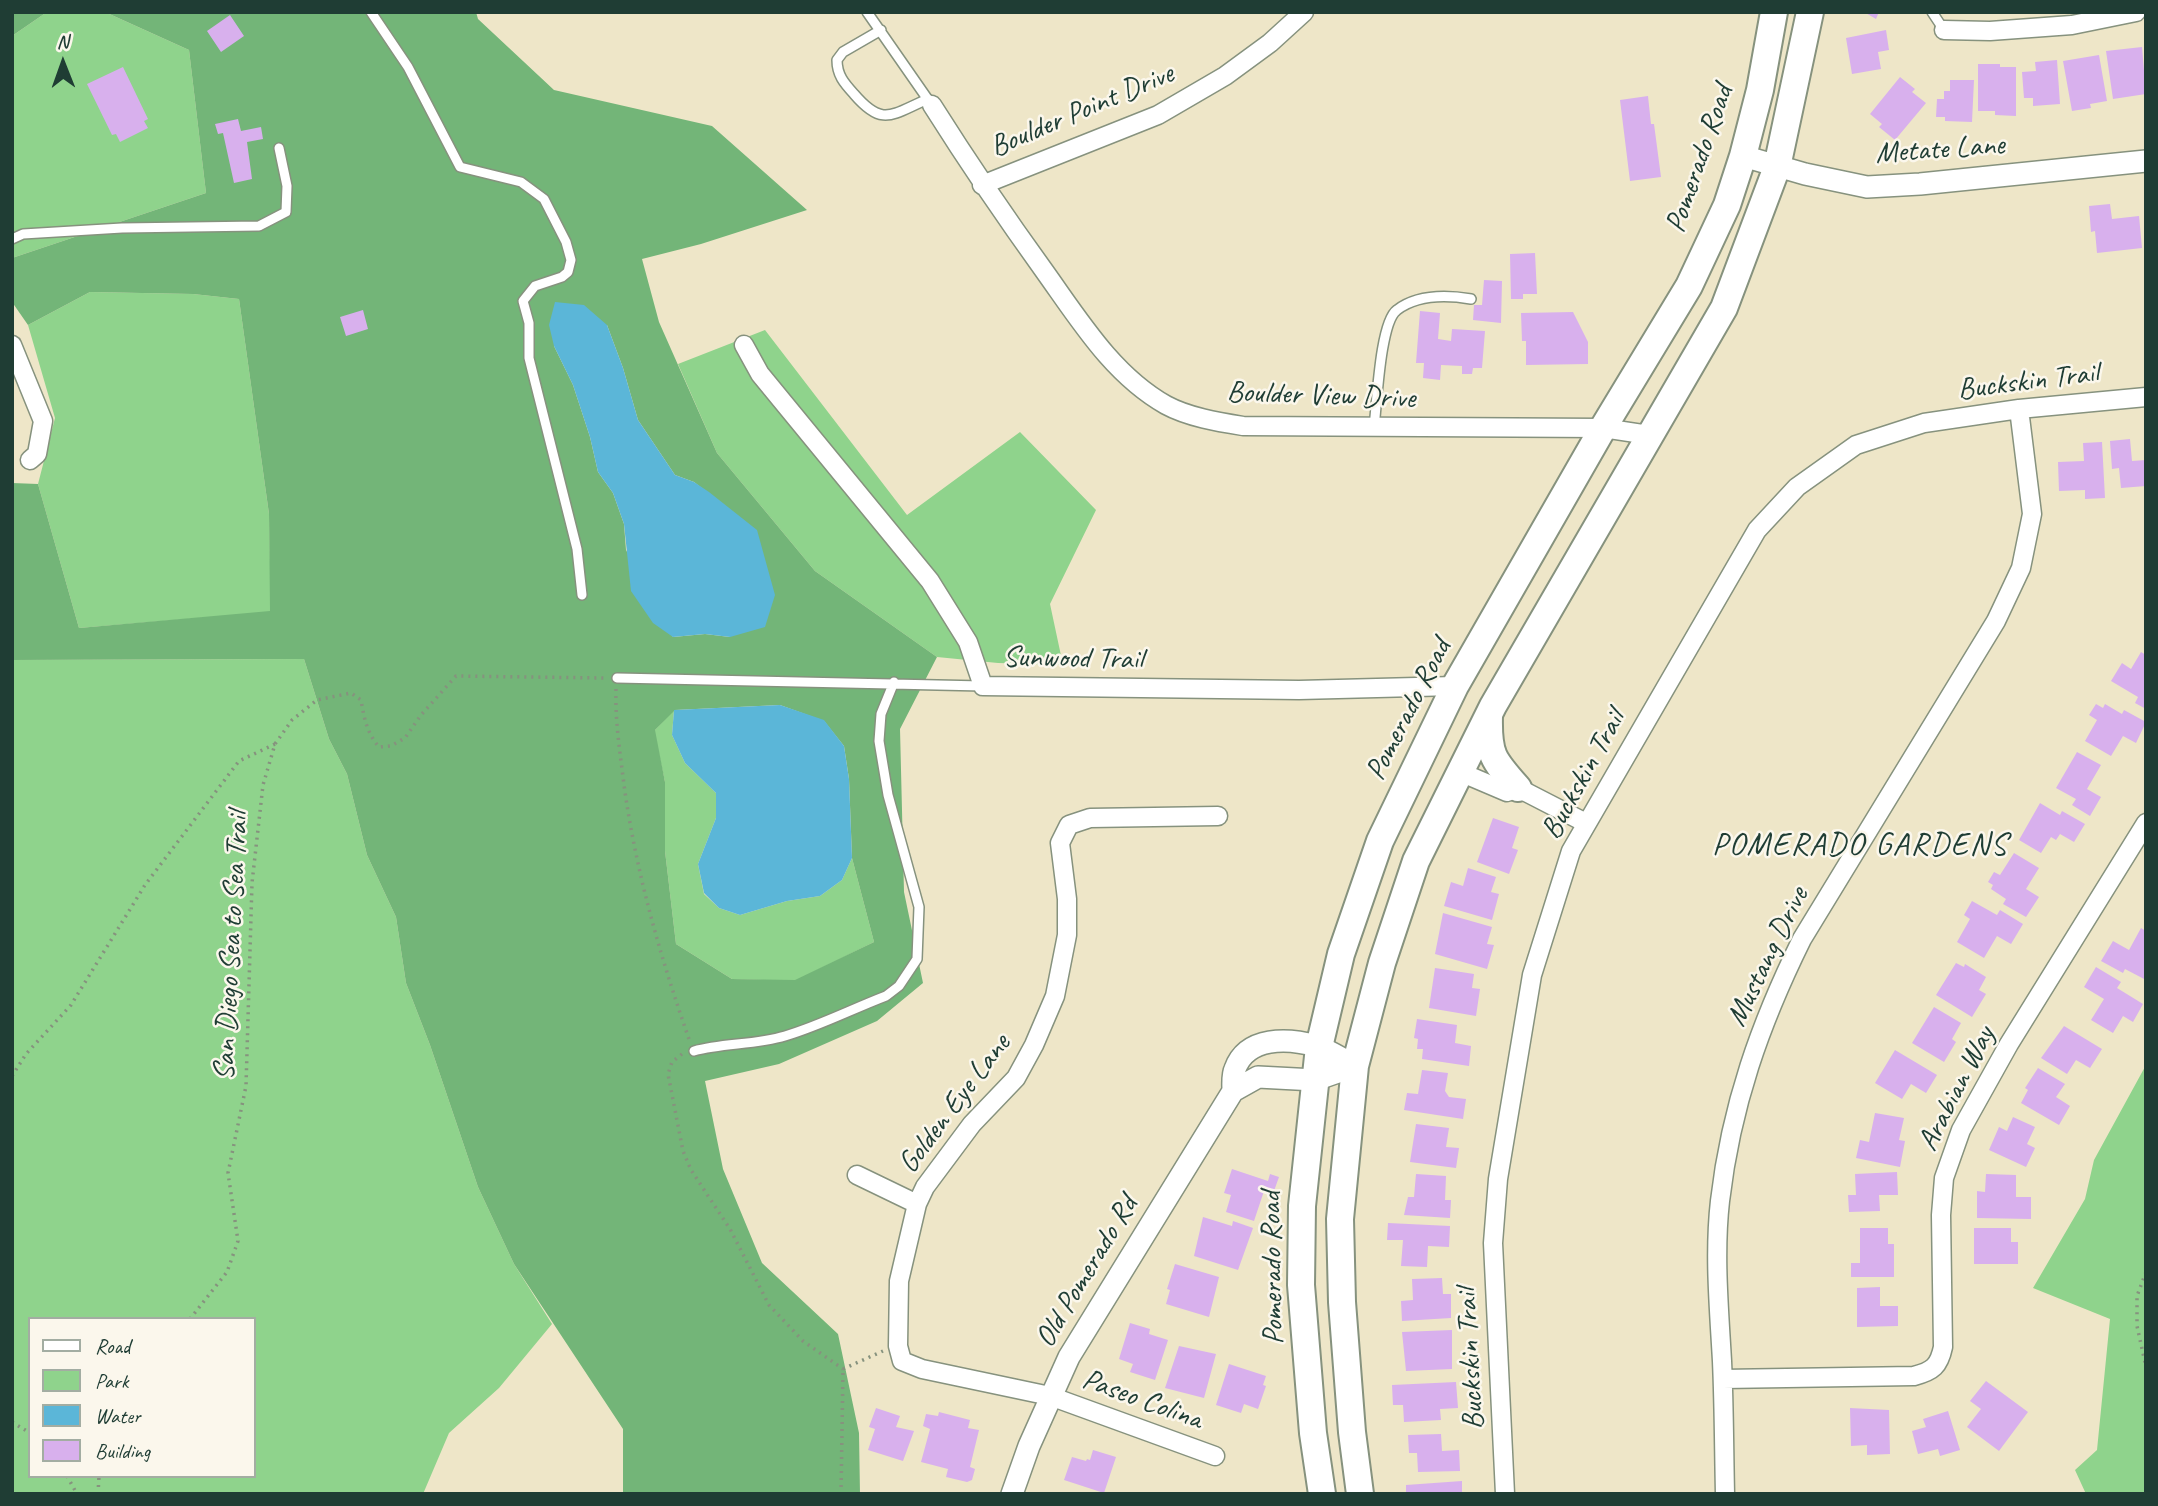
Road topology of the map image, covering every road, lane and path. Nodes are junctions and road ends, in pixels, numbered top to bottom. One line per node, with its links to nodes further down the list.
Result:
1 (371, 12): 26 (lane)
2 (867, 12): 8 (lane)
3 (1304, 12): 15 (street, Boulder Point Drive)
4 (1774, 12): 12 (main road, Pomerado Road)
5 (1810, 12): 14 (main road)
6 (1933, 12): 9 (lane)
7 (2136, 12): 9 (street)
8 (881, 30): 10 (lane); 10 (lane)
9 (1944, 30)
10 (930, 102): 15 (street, Boulder View Drive)
11 (279, 148): 16 (lane)
12 (1743, 156): 14 (street, Metate Lane); 23 (main road, Pomerado Road)
13 (2146, 161): 14 (street, Metate Lane)
14 (1777, 167): 24 (main road)
15 (982, 185): 22 (street, Boulder View Drive)
16 (12, 239)
17 (1471, 299): 22 (lane)
18 (12, 345): 25 (street)
19 (744, 345): 29 (street, Sunwood Trail)
20 (2146, 397): 21 (street, Buckskin Trail)
21 (2019, 410): 36 (street, Buckskin Trail); 51 (street, Mustang Drive)
22 (1374, 427): 23 (street, Boulder View Drive)
23 (1603, 428): 24 (street, Boulder View Drive); 30 (main road, Pomerado Road)
24 (1649, 435): 31 (main road)
25 (30, 460)
26 (582, 595)
27 (617, 678): 28 (lane); 32 (path, San Diego Sea to Sea Trail); 39 (path)
28 (894, 682): 29 (lane); 39 (lane)
29 (983, 685): 30 (street, Sunwood Trail)
30 (1455, 685): 33 (main road); 38 (main road, Pomerado Road)
31 (1489, 715): 33 (main road); 34 (main road)
32 (275, 744): 41 (path); 47 (path, San Diego Sea to Sea Trail)
33 (1460, 772): 34 (street); 40 (main road)
34 (1518, 788): 36 (street)
35 (1218, 816): 45 (street, Golden Eye Lane)
36 (1586, 823): 62 (street, Buckskin Trail)
37 (2146, 823): 51 (street, Arabian Way)
38 (1319, 1047): 40 (street, Old Pomerado Rd); 42 (main road, Pomerado Road); 43 (street, Old Pomerado Rd)
39 (694, 1051): 50 (path)
40 (1355, 1066): 42 (street); 61 (main road)
41 (12, 1076)
42 (1315, 1080): 43 (street); 60 (main road, Pomerado Road)
43 (1233, 1091): 52 (street, Old Pomerado Rd)
44 (857, 1175): 45 (street)
45 (917, 1204): 48 (street, Golden Eye Lane)
46 (2146, 1272): 49 (path)
47 (192, 1317)
48 (898, 1346): 50 (path); 52 (street, Paseo Colina)
49 (2146, 1367)
50 (843, 1369): 58 (path)
51 (1723, 1379): 63 (street, Mustang Drive)
52 (1050, 1396): 55 (street, Paseo Colina); 59 (street, Old Pomerado Rd)
53 (12, 1422): 54 (path)
54 (28, 1432)
55 (1215, 1456)
56 (68, 1478): 57 (path)
57 (77, 1494)
58 (841, 1494)
59 (1013, 1494)
60 (1322, 1494)
61 (1360, 1494)
62 (1505, 1494)
63 (1725, 1494)

